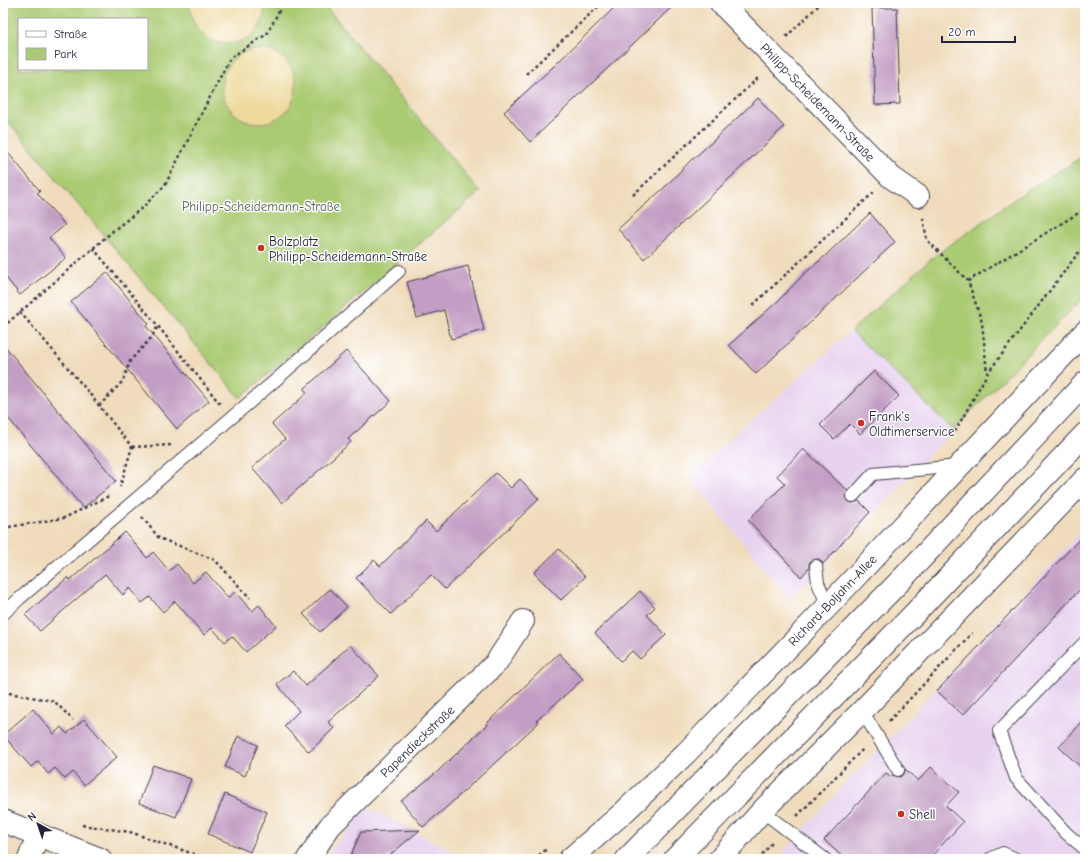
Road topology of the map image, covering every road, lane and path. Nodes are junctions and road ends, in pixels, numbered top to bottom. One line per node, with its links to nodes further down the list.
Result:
1 (276, 3): 12 (path)
2 (602, 3): 6 (path)
3 (721, 3): 5 (main road, Philipp-Scheidemann-Straße)
4 (821, 3): 5 (path)
5 (769, 54): 7 (main road, Philipp-Scheidemann-Straße); 8 (path)
6 (526, 74)
7 (891, 177): 9 (main road, Philipp-Scheidemann-Straße); 15 (path)
8 (633, 195)
9 (918, 196): 14 (path)
10 (1085, 209): 14 (path)
11 (1085, 244): 20 (path)
12 (93, 248): 16 (path); 17 (path)
13 (399, 271): 33 (lane)
14 (968, 281): 20 (path)
15 (753, 305)
16 (20, 312): 18 (path); 23 (path)
17 (158, 326): 22 (path); 23 (path)
18 (3, 327)
19 (1085, 332): 28 (main road, Richard-Boljahn-Allee)
20 (987, 374): 25 (path)
21 (1085, 384): 58 (main road)
22 (220, 405)
23 (99, 406): 27 (path)
24 (1085, 434): 59 (main road)
25 (951, 439)
26 (174, 445): 27 (path)
27 (132, 447): 30 (path)
28 (959, 466): 32 (lane); 37 (main road, Richard-Boljahn-Allee)
29 (1085, 479): 43 (main road)
30 (119, 491)
31 (112, 494): 34 (path)
32 (853, 496)
33 (130, 503): 36 (path); 38 (lane)
34 (3, 528)
35 (816, 566): 37 (lane)
36 (250, 598)
37 (828, 606): 57 (main road, Richard-Boljahn-Allee)
38 (3, 614)
39 (523, 621): 56 (main road, Papendieckstraße)
40 (975, 630): 45 (path)
41 (1085, 642): 52 (lane)
42 (3, 692): 44 (path)
43 (862, 711): 45 (lane); 47 (main road)
44 (73, 720)
45 (876, 734): 46 (lane); 50 (path)
46 (898, 770)
47 (762, 811): 50 (lane); 60 (main road)
48 (3, 821): 51 (main road)
49 (80, 824): 55 (path)
50 (784, 828): 61 (path); 62 (lane)
51 (38, 836): 53 (main road); 54 (main road)
52 (1085, 849)
53 (30, 857)
54 (100, 859)
55 (208, 859)
56 (308, 859)
57 (570, 859)
58 (627, 859)
59 (674, 859)
60 (720, 859)
61 (758, 859)
62 (825, 859)
63 (990, 859): 64 (lane)
64 (1016, 859)

